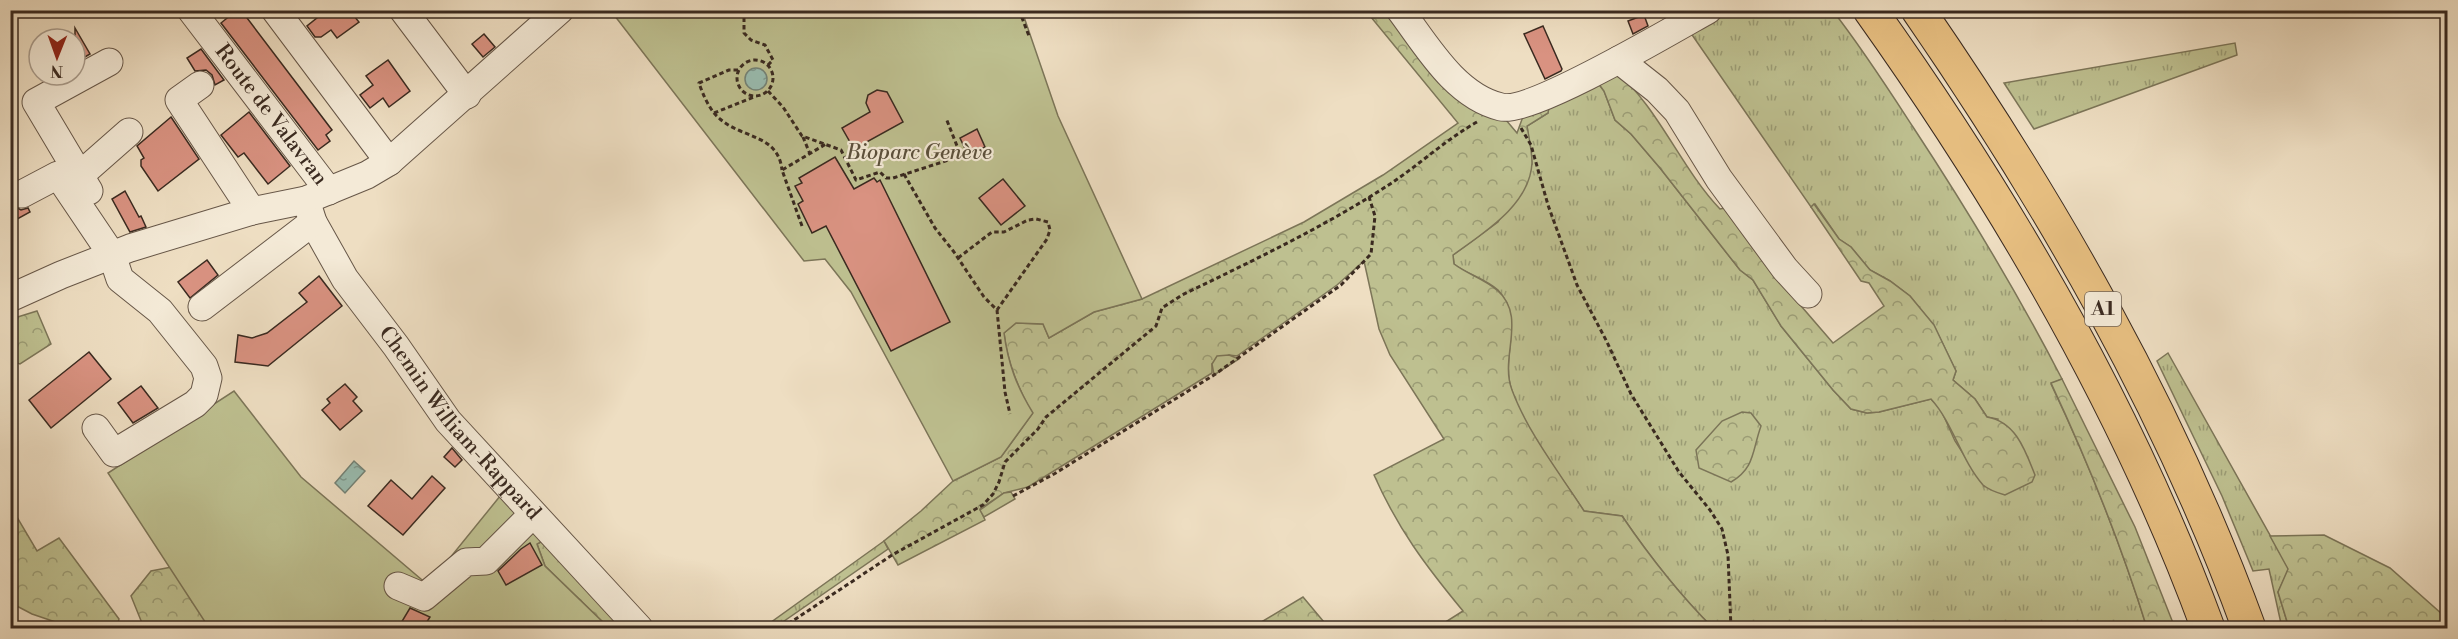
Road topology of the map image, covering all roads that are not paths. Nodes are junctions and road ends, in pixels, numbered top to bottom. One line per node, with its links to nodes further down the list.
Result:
1 (191, 10): 17 (street, Route de Valavran)
2 (275, 10): 14 (street)
3 (403, 10): 12 (street)
4 (1400, 10): 9 (street)
5 (1708, 10): 9 (street)
6 (1870, 10): 27 (highway, A1)
7 (1918, 10): 28 (highway, A1)
8 (549, 14): 12 (street, Route de Valavran)
9 (1619, 60): 20 (street)
10 (108, 62): 15 (street)
11 (200, 85): 18 (street)
12 (466, 95): 14 (street, Route de Valavran)
13 (129, 132): 15 (street)
14 (389, 162): 17 (street, Route de Valavran)
15 (79, 176): 19 (street)
16 (22, 194): 19 (street)
17 (316, 204): 18 (street, Route de Valavran); 22 (street); 24 (street, Chemin William-Rappard)
18 (252, 211): 19 (street, Route de Valavran)
19 (121, 251): 21 (street, Route de Valavran); 23 (street)
20 (1808, 294)
21 (10, 298)
22 (202, 307)
23 (96, 428)
24 (533, 514): 25 (street); 26 (street, Chemin William-Rappard)
25 (398, 586)
26 (639, 628)
27 (2208, 628)
28 (2249, 628)

